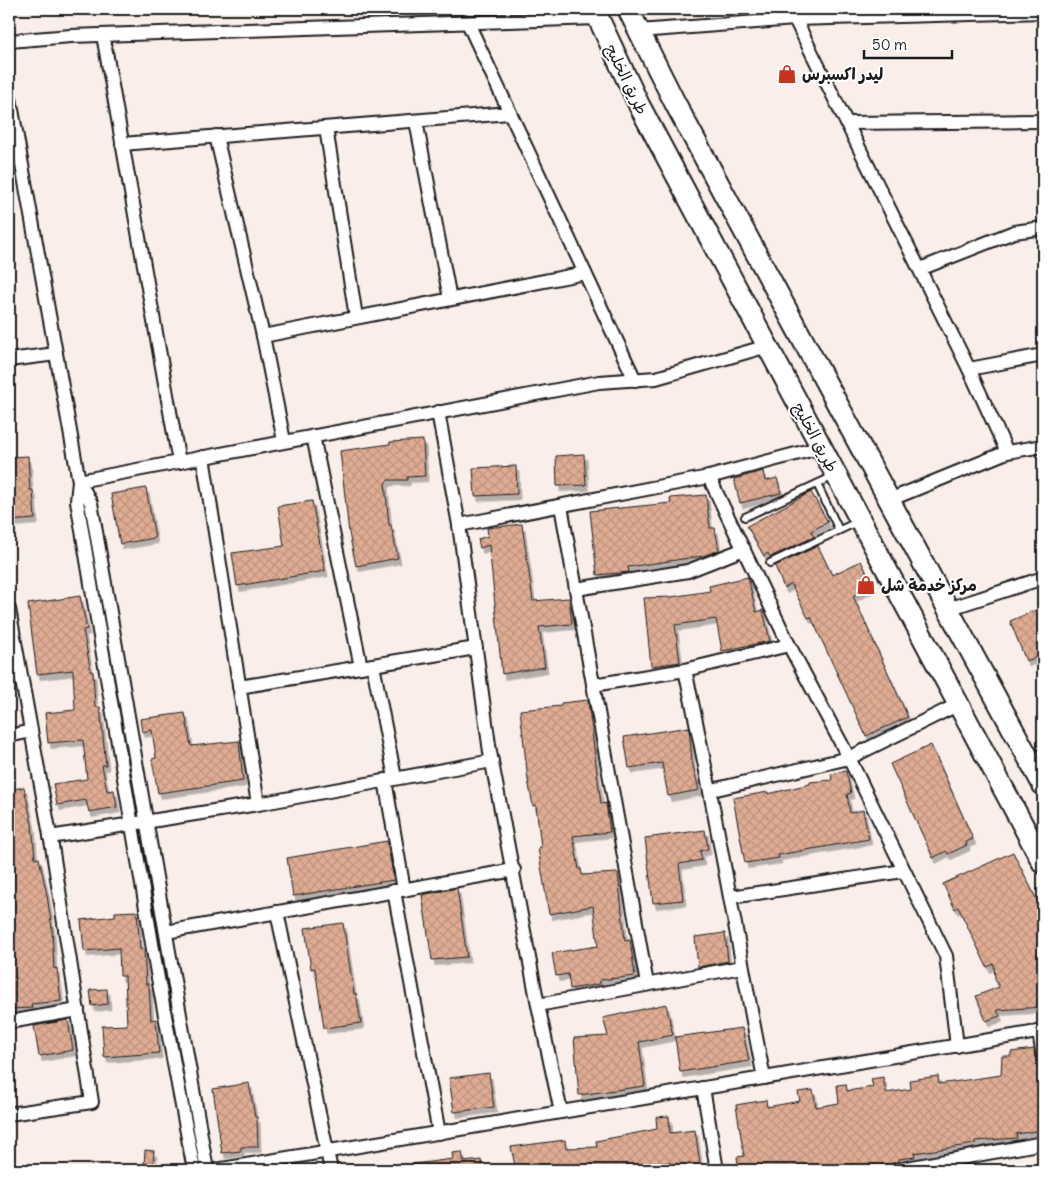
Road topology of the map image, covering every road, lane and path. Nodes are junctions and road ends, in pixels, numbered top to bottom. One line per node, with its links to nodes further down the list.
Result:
1 (628, 9): 7 (main road, طريق الخليج)
2 (975, 11): 3 (street); 5 (street)
3 (1043, 12)
4 (595, 14): 6 (street); 25 (main road, طريق الخليج)
5 (795, 19): 7 (street); 15 (street)
6 (468, 23): 8 (street); 12 (street)
7 (639, 31): 43 (main road, طريق الخليج)
8 (103, 35): 9 (street); 18 (street)
9 (9, 41)
10 (9, 93): 11 (street)
11 (10, 108): 26 (street)
12 (510, 114): 13 (street); 21 (street)
13 (416, 121): 16 (street); 22 (street)
14 (1043, 121): 15 (street)
15 (847, 123): 20 (street)
16 (326, 128): 17 (street); 23 (street)
17 (216, 136): 18 (street); 24 (street)
18 (122, 144): 38 (street)
19 (1043, 228): 20 (street)
20 (920, 269): 29 (street)
21 (585, 273): 22 (street); 30 (street)
22 (450, 299): 23 (street)
23 (356, 317): 24 (street)
24 (263, 336): 33 (street)
25 (768, 346): 30 (street); 35 (main road, طريق الخليج)
26 (56, 354): 28 (street); 41 (street)
27 (1043, 355): 29 (street)
28 (9, 360)
29 (969, 369): 36 (street)
30 (635, 380): 31 (street)
31 (438, 412): 32 (street); 47 (street)
32 (313, 436): 33 (street); 58 (street)
33 (284, 441): 37 (street)
34 (1043, 446): 36 (street)
35 (822, 447): 39 (main road, طريق الخليج); 40 (street)
36 (1007, 452): 43 (street)
37 (203, 457): 38 (street); 61 (street)
38 (179, 462): 41 (street)
39 (836, 475): 42 (lane); 46 (main road, طريق الخليج)
40 (709, 478): 44 (street); 49 (street)
41 (79, 481): 71 (street); 72 (street)
42 (817, 484): 45 (lane); 48 (lane)
43 (889, 500): 53 (main road, طريق الخليج)
44 (561, 506): 47 (street); 52 (street)
45 (744, 517)
46 (860, 520): 48 (lane); 62 (main road, طريق الخليج)
47 (459, 525): 57 (street)
48 (839, 530): 50 (lane)
49 (744, 549): 52 (street); 55 (street)
50 (770, 563)
51 (1043, 578): 53 (street)
52 (576, 589): 60 (street)
53 (948, 609): 68 (main road, طريق الخليج)
54 (9, 610): 56 (street)
55 (790, 645): 59 (street); 65 (street)
56 (12, 647): 63 (street)
57 (476, 648): 58 (street); 66 (street)
58 (367, 666): 61 (street); 67 (street)
59 (685, 670): 60 (street); 69 (street)
60 (593, 685): 82 (street)
61 (239, 687): 70 (street)
62 (959, 704): 65 (street); 74 (main road, طريق الخليج)
63 (31, 731): 64 (street); 73 (street)
64 (9, 736)
65 (849, 758): 69 (street); 76 (street)
66 (492, 761): 67 (street); 75 (street)
67 (390, 779): 70 (street); 77 (street)
68 (1043, 785)
69 (712, 790): 78 (street)
70 (258, 804): 71 (street)
71 (146, 821): 72 (street); 80 (street)
72 (131, 822): 73 (street); 97 (street)
73 (50, 837): 84 (street)
74 (1043, 862)
75 (514, 870): 77 (street); 83 (street)
76 (903, 870): 78 (street); 87 (street)
77 (399, 891): 79 (street); 93 (street)
78 (731, 897): 81 (street)
79 (277, 912): 80 (street); 95 (street)
80 (166, 932): 98 (street)
81 (742, 968): 82 (street); 89 (street)
82 (647, 984): 83 (street)
83 (538, 1005): 91 (street)
84 (78, 1010): 85 (street); 92 (street)
85 (9, 1022)
86 (1041, 1032): 87 (street); 88 (street)
87 (957, 1046): 89 (street)
88 (1043, 1056)
89 (764, 1078): 90 (street)
90 (704, 1088): 91 (street); 101 (street)
91 (561, 1112): 93 (street)
92 (9, 1114)
93 (439, 1133): 95 (street)
94 (1043, 1143): 102 (street)
95 (327, 1152): 96 (street); 100 (street)
96 (241, 1168): 99 (street)
97 (194, 1170)
98 (207, 1170)
99 (216, 1170)
100 (331, 1170)
101 (717, 1170)
102 (896, 1170)

